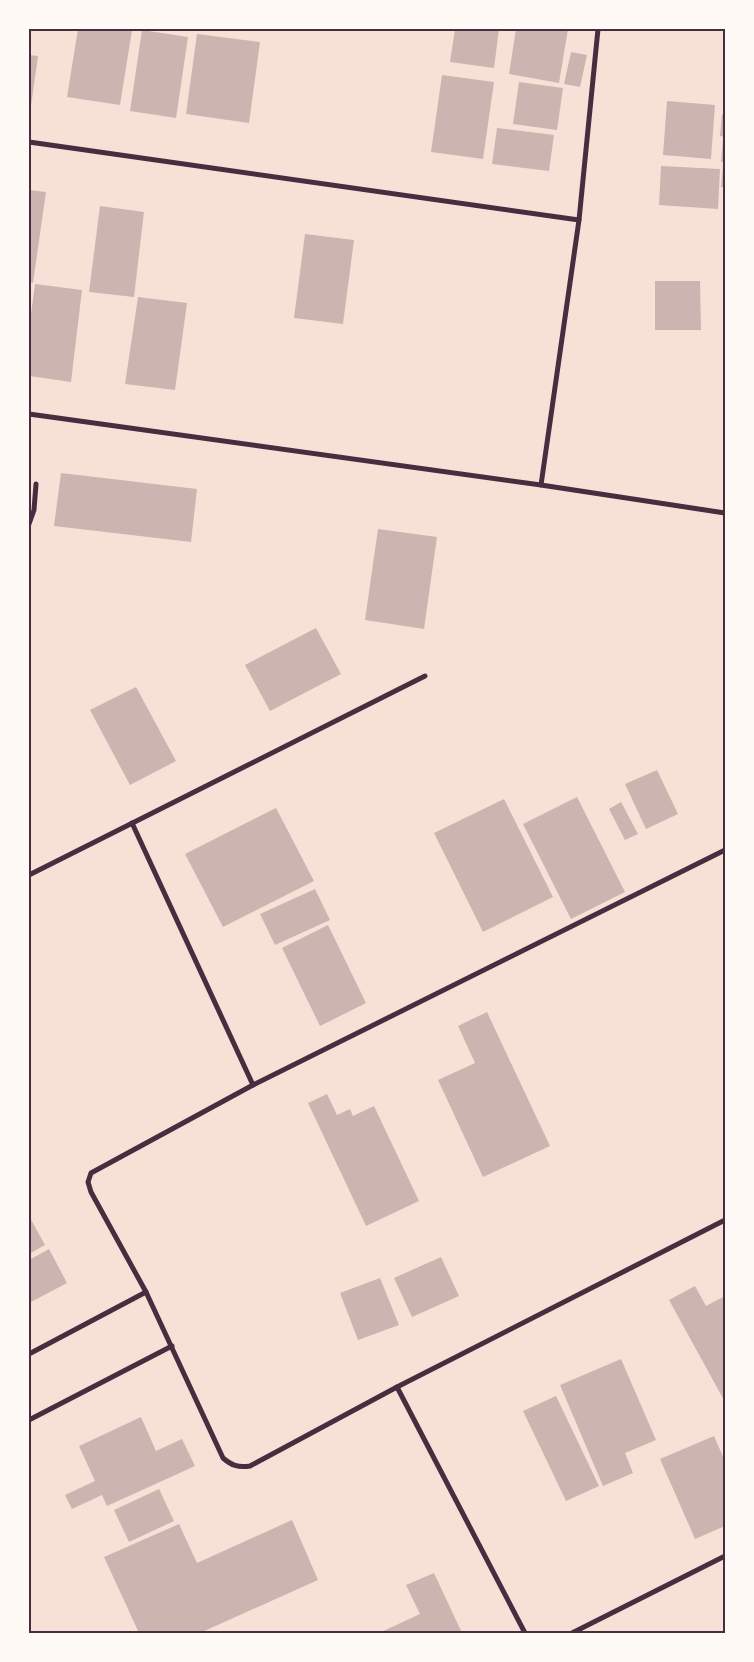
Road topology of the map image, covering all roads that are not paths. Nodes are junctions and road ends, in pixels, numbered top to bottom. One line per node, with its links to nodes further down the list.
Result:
1 (598, 29): 3 (street)
2 (29, 142): 3 (street)
3 (579, 220): 6 (street)
4 (29, 414): 6 (street)
5 (36, 484): 8 (street)
6 (542, 485): 7 (street)
7 (725, 513)
8 (29, 524)
9 (425, 676): 10 (street)
10 (132, 823): 12 (street); 13 (street)
11 (725, 850): 13 (street)
12 (29, 875)
13 (253, 1085): 15 (street)
14 (725, 1220): 18 (street)
15 (146, 1292): 16 (street); 17 (street)
16 (172, 1346): 18 (street); 19 (street)
17 (29, 1354)
18 (397, 1387): 21 (street)
19 (29, 1420)
20 (725, 1556): 22 (street)
21 (525, 1633)
22 (572, 1633)

